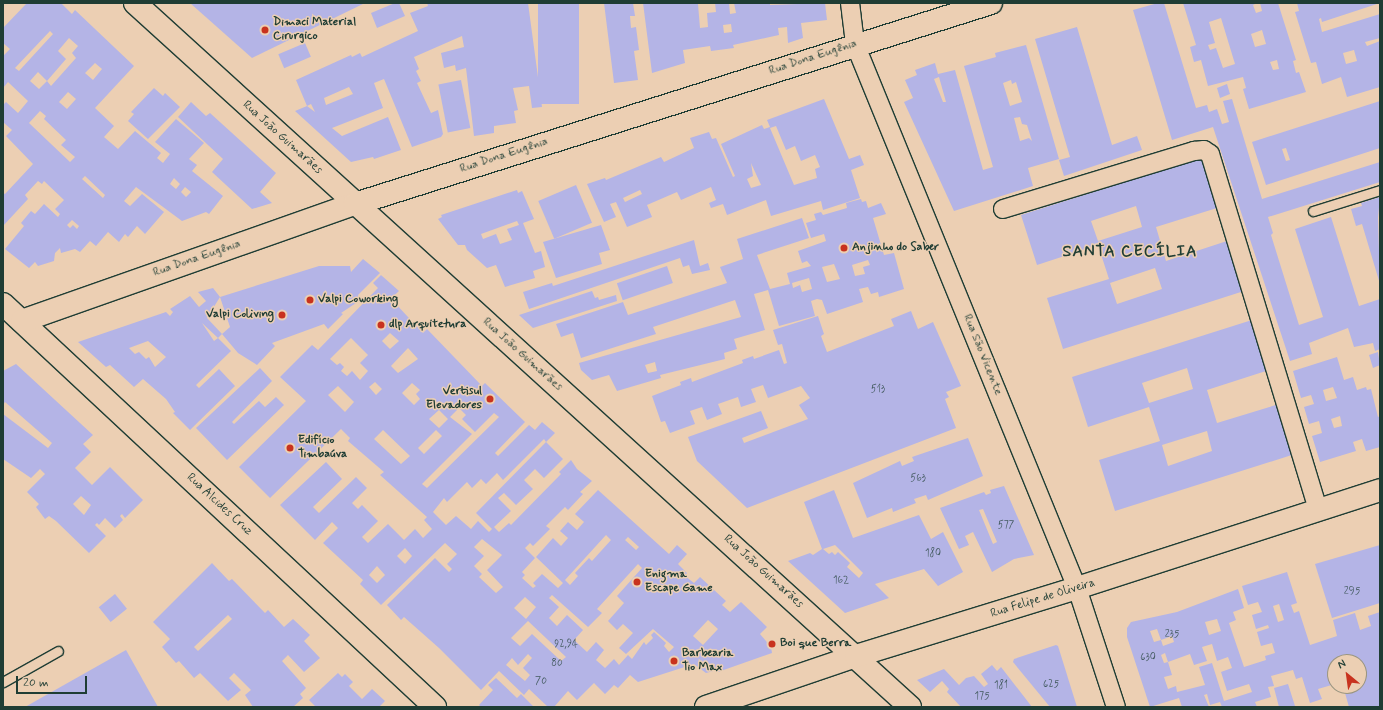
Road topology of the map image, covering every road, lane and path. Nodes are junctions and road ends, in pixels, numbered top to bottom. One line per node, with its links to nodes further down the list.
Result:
1 (135, 3): 6 (street, Rua João Guimarães)
2 (850, 3): 4 (street, Rua São Vicente)
3 (991, 3): 4 (street, Rua Dona Eugênia)
4 (855, 44): 6 (street, Rua Dona Eugênia); 13 (street, Rua São Vicente)
5 (1380, 190): 8 (lane)
6 (355, 204): 10 (street, Rua Dona Eugênia); 15 (street, Rua João Guimarães)
7 (1003, 209): 12 (street)
8 (1313, 211)
9 (3, 304): 10 (street, Rua Alcides Cruz)
10 (22, 321): 17 (street, Rua Alcides Cruz)
11 (1380, 490): 12 (street, Rua Felipe de Oliveira)
12 (1318, 510): 13 (street, Rua Felipe de Oliveira)
13 (1077, 588): 15 (street, Rua Felipe de Oliveira); 20 (street, Rua São Vicente)
14 (58, 651): 16 (lane)
15 (856, 656): 18 (street, Rua Felipe de Oliveira); 19 (street, Rua João Guimarães)
16 (3, 682)
17 (435, 707)
18 (706, 707)
19 (910, 707)
20 (1116, 707)

